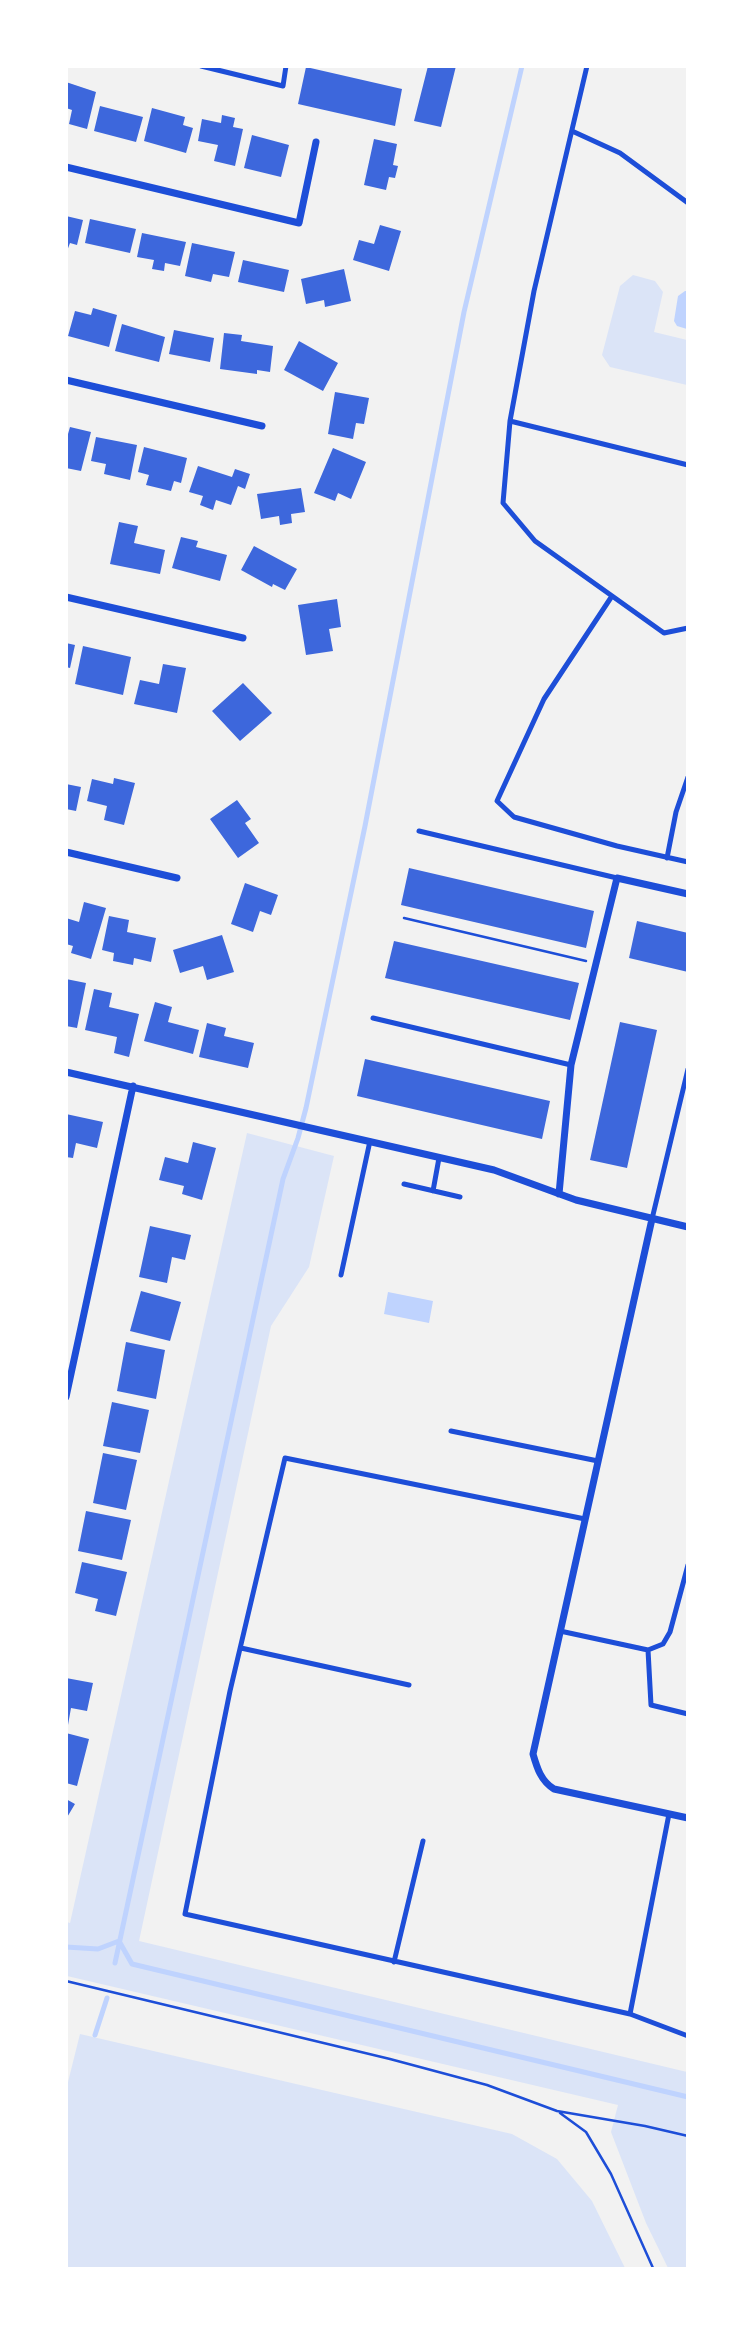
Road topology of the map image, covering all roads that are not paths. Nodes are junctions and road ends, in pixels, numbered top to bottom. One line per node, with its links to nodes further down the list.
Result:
1 (201, 66): 2 (lane)
2 (286, 66)
3 (587, 66): 4 (lane)
4 (572, 131): 7 (lane); 9 (lane)
5 (316, 142): 6 (street)
6 (66, 167)
7 (688, 203)
8 (66, 380): 10 (street)
9 (510, 421): 11 (lane); 12 (lane)
10 (262, 426)
11 (688, 465)
12 (612, 596): 14 (lane); 19 (lane)
13 (66, 597): 15 (street)
14 (688, 628)
15 (243, 638)
16 (688, 777): 19 (lane)
17 (419, 831): 22 (lane)
18 (66, 852): 21 (street)
19 (667, 858): 20 (lane)
20 (688, 862)
21 (177, 878)
22 (617, 878): 23 (street); 25 (street)
23 (688, 894)
24 (373, 1018): 25 (lane)
25 (571, 1065): 33 (street)
26 (688, 1069): 35 (lane)
27 (66, 1072): 28 (street)
28 (133, 1086): 29 (street); 38 (street)
29 (370, 1141): 30 (street); 37 (lane)
30 (439, 1158): 32 (lane); 33 (street)
31 (404, 1184): 32 (lane)
32 (433, 1191): 34 (lane)
33 (559, 1194): 35 (street)
34 (460, 1196)
35 (652, 1219): 36 (street); 41 (street)
36 (688, 1227)
37 (341, 1275)
38 (68, 1380): 39 (street)
39 (66, 1397)
40 (451, 1431): 41 (lane)
41 (598, 1461): 42 (street)
42 (585, 1518): 44 (street); 45 (lane)
43 (688, 1565): 46 (lane)
44 (560, 1631): 46 (lane); 49 (street)
45 (241, 1648): 47 (lane); 52 (lane)
46 (648, 1650): 48 (lane)
47 (408, 1685)
48 (688, 1714)
49 (669, 1814): 50 (street); 53 (lane)
50 (688, 1818)
51 (423, 1841): 52 (lane)
52 (394, 1962): 53 (lane)
53 (630, 2014): 54 (lane)
54 (688, 2036)

